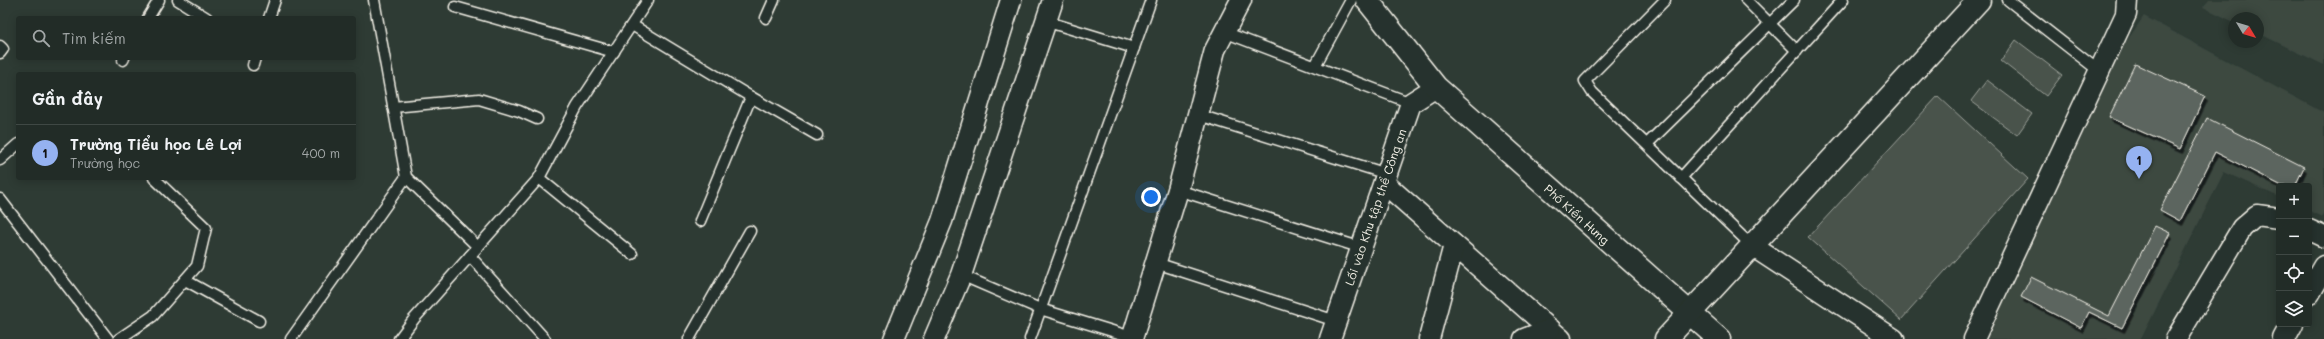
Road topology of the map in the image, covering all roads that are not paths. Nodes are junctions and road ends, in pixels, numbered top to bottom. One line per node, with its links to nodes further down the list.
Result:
1 (159, 0): 21 (lane)
2 (178, 0): 22 (lane)
3 (275, 0): 23 (lane)
4 (374, 0): 39 (lane)
5 (648, 0): 27 (lane)
6 (774, 0): 24 (lane)
7 (1011, 0): 82 (street)
8 (1053, 0): 25 (street)
9 (1151, 0): 30 (lane)
10 (1240, 0): 28 (street)
11 (1351, 0): 34 (lane)
12 (1367, 0): 36 (street, Phố Kiến Hưng)
13 (1665, 0): 43 (lane)
14 (1746, 0): 26 (lane)
15 (1794, 0): 26 (lane)
16 (1843, 0): 31 (lane)
17 (1980, 0): 59 (street)
18 (2008, 0): 35 (lane)
19 (2127, 0): 35 (street)
20 (455, 7): 32 (lane)
21 (149, 16)
22 (204, 16)
23 (270, 16)
24 (766, 18)
25 (1045, 22): 30 (lane); 66 (street)
26 (1770, 24): 31 (lane); 43 (lane)
27 (632, 25): 32 (lane); 37 (lane)
28 (1224, 32): 34 (lane); 40 (street)
29 (0, 46): 33 (lane)
30 (1134, 48): 69 (lane)
31 (1797, 51): 48 (lane)
32 (614, 52): 47 (lane)
33 (0, 54)
34 (1315, 66): 38 (lane)
35 (2099, 71): 90 (street)
36 (1436, 87): 38 (street); 70 (street, Phố Kiến Hưng)
37 (751, 97): 42 (lane); 54 (lane)
38 (1411, 103): 49 (street, Lối vào Khu tập thể Công an)
39 (393, 107): 41 (lane); 46 (lane)
40 (1199, 115): 49 (lane); 51 (street)
41 (537, 120)
42 (817, 135)
43 (1647, 144): 48 (lane)
44 (16, 146): 45 (lane)
45 (0, 160)
46 (406, 176): 60 (lane); 78 (lane)
47 (539, 178): 60 (lane); 62 (lane)
48 (1681, 178): 59 (lane)
49 (1385, 179): 58 (street); 61 (street, Lối vào Khu tập thể Công an)
50 (156, 180): 67 (lane)
51 (1178, 190): 61 (lane); 64 (street)
52 (0, 199): 76 (lane)
53 (2276, 218): 91 (street)
54 (700, 221)
55 (750, 231): 81 (lane)
56 (2312, 231): 57 (street)
57 (2324, 237)
58 (1454, 245): 74 (street); 85 (street)
59 (1752, 246): 70 (street); 89 (street)
60 (478, 247): 63 (lane)
61 (1362, 248): 73 (street, Lối vào Khu tập thể Công an)
62 (632, 254)
63 (470, 256): 79 (lane); 80 (lane)
64 (1156, 263): 73 (lane); 75 (street)
65 (2324, 267): 68 (street)
66 (961, 275): 69 (lane); 83 (street)
67 (185, 280): 71 (lane); 77 (lane)
68 (2311, 291)
69 (1040, 309): 75 (lane); 84 (lane)
70 (1689, 314): 87 (street); 88 (street, Phố Kiến Hưng)
71 (259, 321)
72 (2290, 327): 92 (street)
73 (1333, 330)
74 (1555, 334): 86 (street)
75 (1134, 338)
76 (108, 339)
77 (119, 339)
78 (291, 339)
79 (399, 339)
80 (545, 339)
81 (689, 339)
82 (894, 339)
83 (934, 339)
84 (1030, 339)
85 (1429, 339)
86 (1524, 339)
87 (1666, 339)
88 (1719, 339)
89 (1894, 339)
90 (1974, 339)
91 (2176, 339)
92 (2284, 339)

